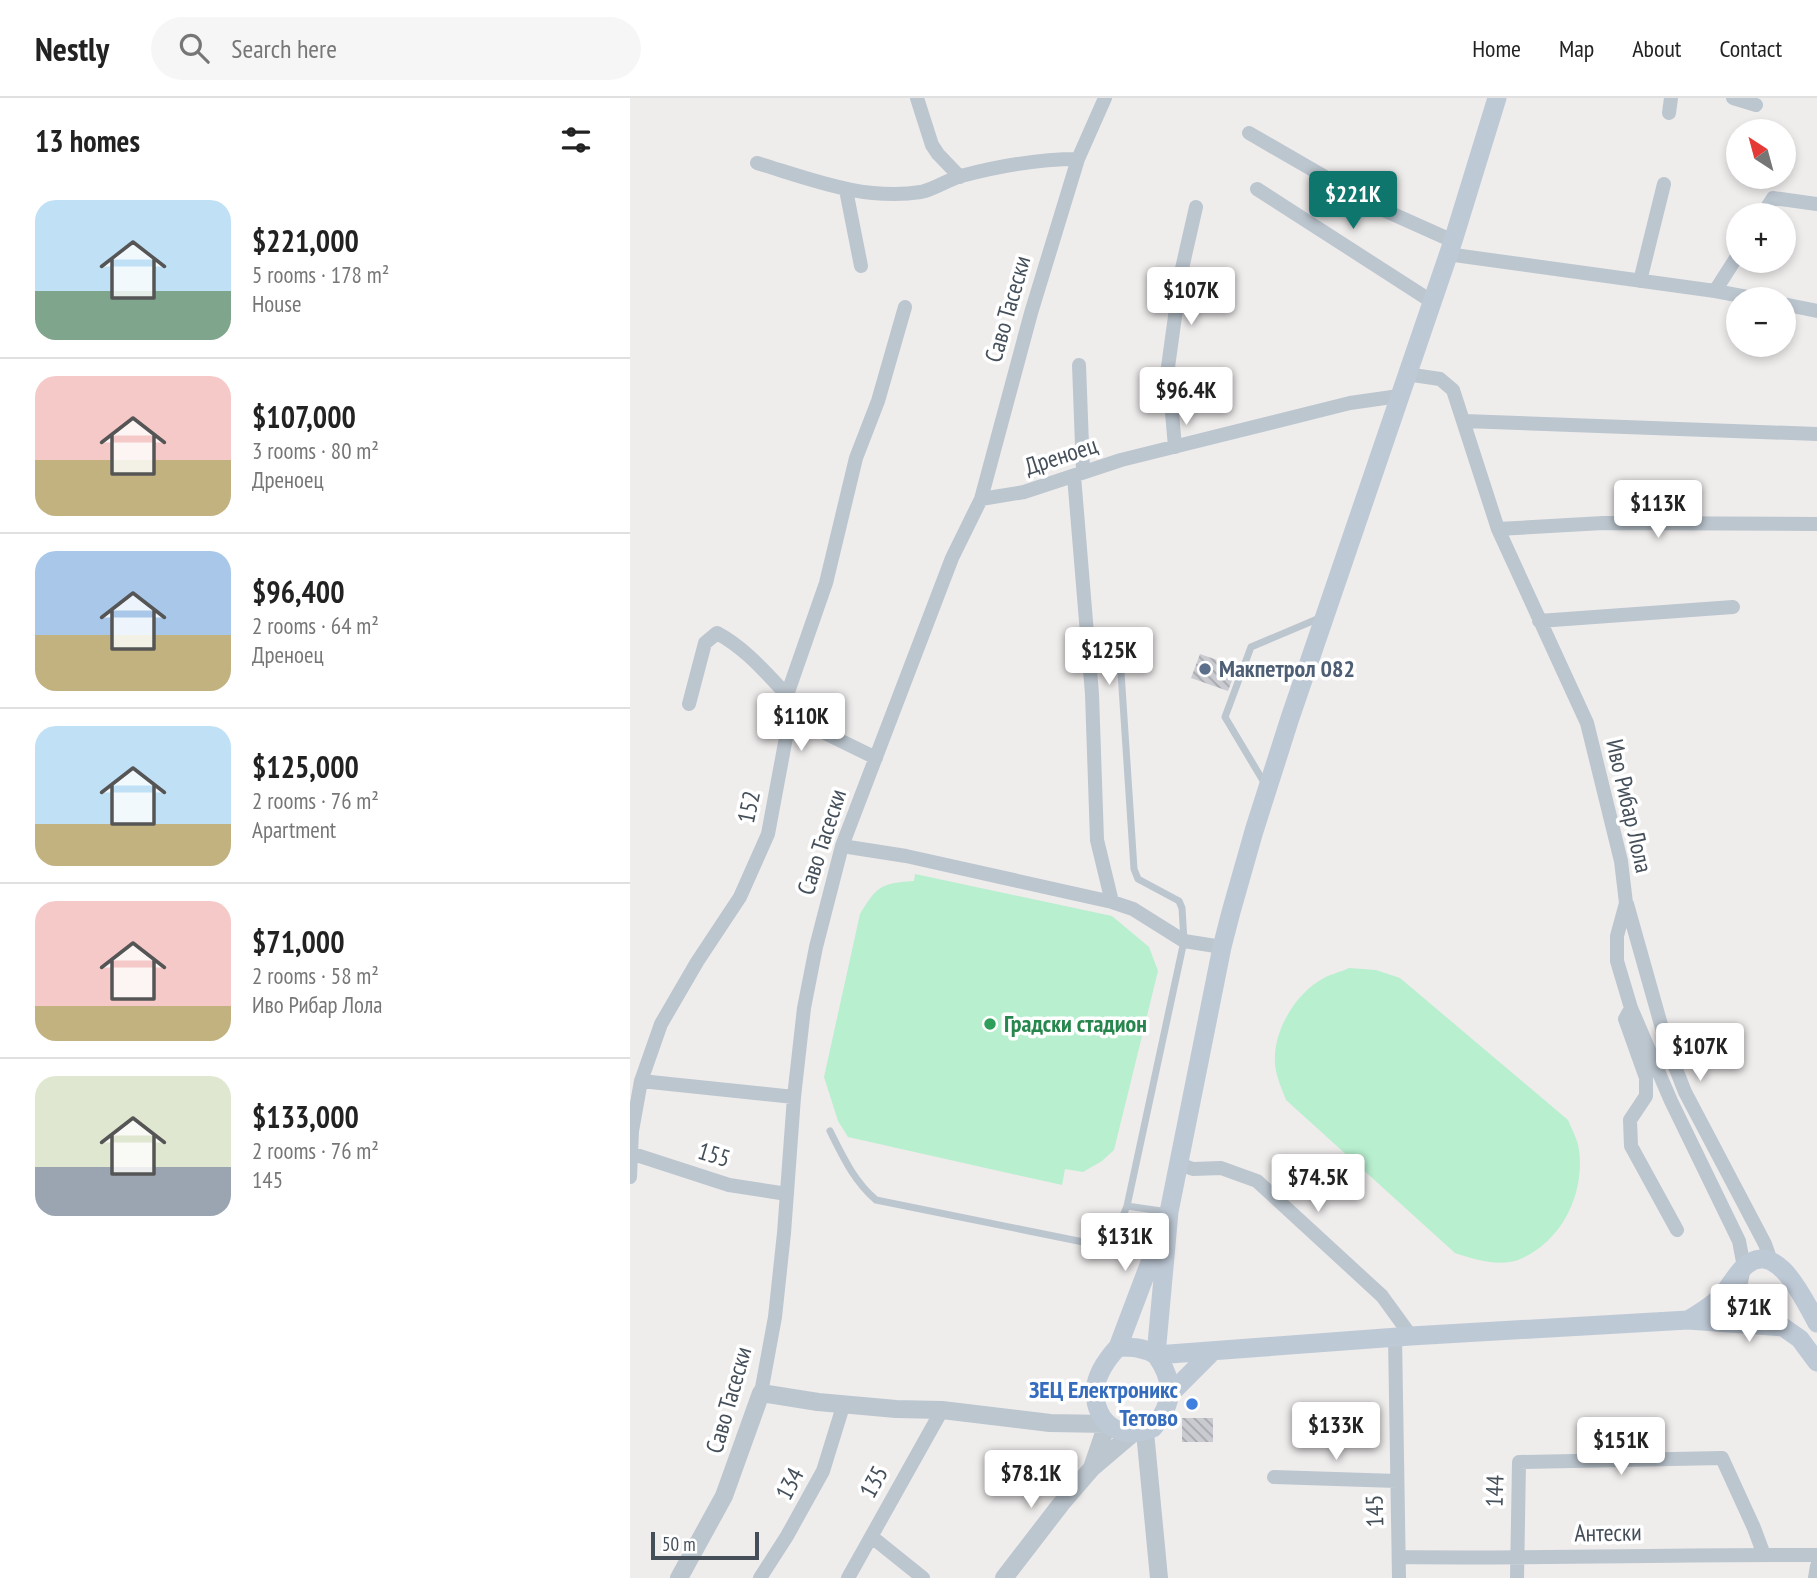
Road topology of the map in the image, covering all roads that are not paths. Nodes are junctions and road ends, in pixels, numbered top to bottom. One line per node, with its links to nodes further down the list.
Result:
1 (917, 98): 9 (street)
2 (1497, 98): 16 (main road)
3 (1733, 98): 5 (street)
4 (1101, 101): 7 (street, Саво Тасески)
5 (1756, 105)
6 (1249, 133): 16 (street)
7 (1079, 159): 9 (street); 33 (street, Саво Тасески)
8 (757, 163): 12 (street)
9 (960, 177): 12 (street)
10 (1664, 184): 19 (street)
11 (1257, 189): 22 (street)
12 (846, 190): 17 (street)
13 (1770, 203): 14 (street)
14 (1817, 204)
15 (1196, 207): 31 (street)
16 (1450, 247): 19 (street); 22 (main road)
17 (861, 266)
18 (1726, 273): 20 (street)
19 (1640, 281): 20 (street)
20 (1715, 291): 21 (street)
21 (1726, 293)
22 (1431, 301): 27 (main road)
23 (905, 307): 40 (street, 152)
24 (1796, 307): 25 (street)
25 (1817, 311)
26 (1079, 365): 32 (street)
27 (1406, 374): 28 (main road); 29 (street, Иво Рибар Лола)
28 (1399, 396): 31 (street, Дреноец); 37 (main road)
29 (1464, 421): 30 (street); 35 (street, Иво Рибар Лола)
30 (1817, 435)
31 (1175, 447): 32 (street, Дреноец)
32 (1078, 474): 33 (street, Дреноец); 46 (street)
33 (981, 499): 43 (street, Саво Тасески)
34 (1817, 524): 35 (street)
35 (1498, 529): 38 (street, Иво Рибар Лола)
36 (1733, 607): 38 (street)
37 (1326, 615): 44 (main road); 44 (lane)
38 (1539, 621): 47 (street, Иво Рибар Лола)
39 (1120, 657): 48 (lane)
40 (787, 695): 41 (street); 42 (street, 152)
41 (689, 704)
42 (790, 716): 43 (street); 51 (street, 152)
43 (876, 758): 45 (street, Саво Тасески)
44 (1269, 790): 49 (main road)
45 (842, 846): 46 (street); 52 (street, Саво Тасески)
46 (1112, 902): 48 (street)
47 (1626, 903): 50 (street, Иво Рибар Лола); 61 (street)
48 (1184, 941): 49 (street); 58 (lane)
49 (1222, 947): 55 (main road)
50 (1631, 1007): 60 (street); 62 (street, Иво Рибар Лола)
51 (641, 1082): 52 (street); 54 (street, 152)
52 (794, 1097): 57 (street, Саво Тасески)
53 (830, 1131): 58 (lane)
54 (631, 1153): 56 (street, 152); 57 (street, 155)
55 (1179, 1164): 59 (main road); 68 (street)
56 (630, 1177)
57 (787, 1194): 73 (street, Саво Тасески)
58 (1127, 1206): 59 (lane)
59 (1169, 1212): 69 (main road); 71 (main road)
60 (1677, 1230)
61 (1771, 1261): 62 (main road); 63 (main road)
62 (1744, 1267): 64 (main road); 65 (street, Иво Рибар Лола)
63 (1803, 1299): 66 (main road); 67 (main road)
64 (1688, 1320): 65 (main road); 68 (main road)
65 (1746, 1323): 67 (main road)
66 (1817, 1323)
67 (1783, 1328): 72 (main road)
68 (1403, 1337): 70 (main road); 81 (street, 145)
69 (1118, 1347): 71 (main road); 77 (main road)
70 (1213, 1351): 71 (main road); 74 (main road)
71 (1156, 1355): 74 (main road)
72 (1817, 1362)
73 (761, 1393): 75 (street); 88 (street, Саво Тасески)
74 (1170, 1394): 78 (main road)
75 (844, 1403): 76 (street); 89 (street, 134)
76 (942, 1410): 77 (street); 82 (street, 135)
77 (1107, 1424): 78 (main road); 79 (street)
78 (1138, 1433): 79 (street); 93 (street)
79 (1091, 1468): 92 (street)
80 (1274, 1477): 81 (street)
81 (1397, 1481): 85 (street, 145)
82 (872, 1537): 90 (street, 135); 91 (street)
83 (1764, 1555): 84 (street, Антески); 86 (street, Антески); 86 (street, 144)
84 (1817, 1555)
85 (1399, 1557): 86 (street, Антески); 94 (street, 145)
86 (1516, 1559): 95 (street, 144)
87 (1817, 1566): 96 (street)
88 (679, 1578)
89 (760, 1578)
90 (848, 1578)
91 (923, 1578)
92 (1004, 1578)
93 (1159, 1578)
94 (1399, 1578)
95 (1517, 1578)
96 (1815, 1578)

